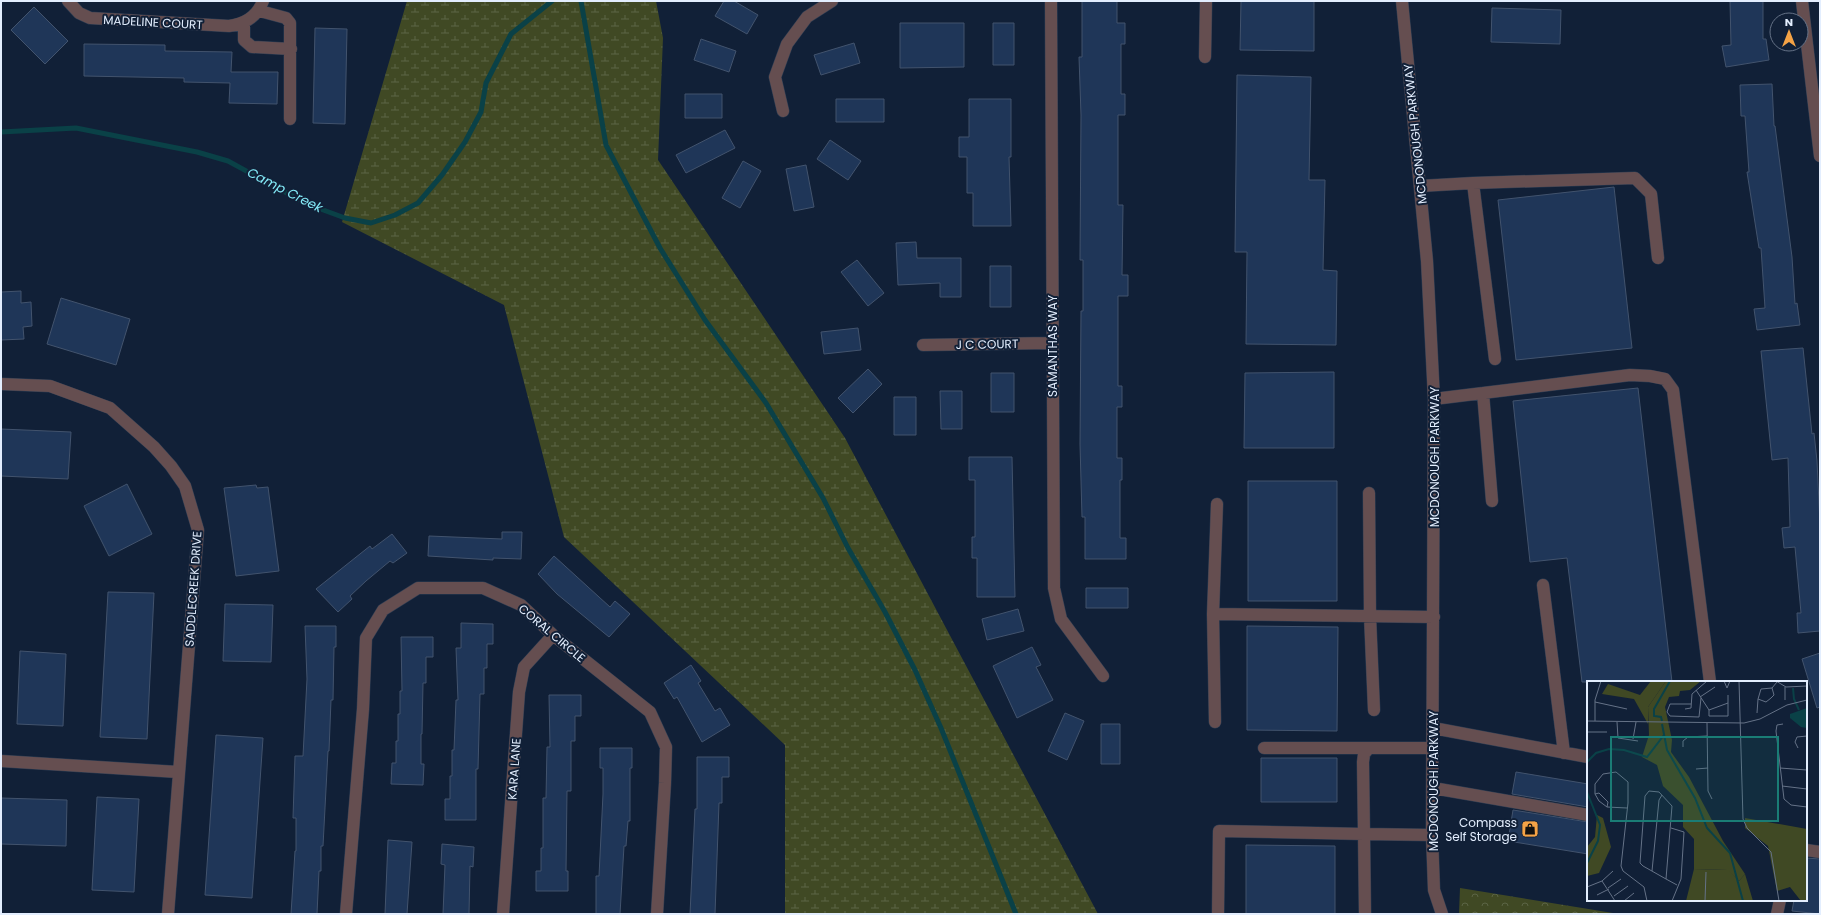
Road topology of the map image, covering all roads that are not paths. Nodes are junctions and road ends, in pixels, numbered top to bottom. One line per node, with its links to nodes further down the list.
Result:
1 (68, 1): 8 (street, MADELINE COURT)
2 (832, 1): 11 (street)
3 (1051, 1): 17 (street, SAMANTHAS WAY)
4 (1206, 1): 10 (street)
5 (1402, 1): 15 (street, MCDONOUGH PARKWAY)
6 (1802, 1): 13 (street)
7 (262, 6): 8 (street, MADELINE COURT); 9 (street, MADELINE COURT)
8 (244, 22): 9 (street)
9 (291, 48): 12 (street, MADELINE COURT)
10 (1205, 57)
11 (783, 111)
12 (290, 119)
13 (1820, 156)
14 (1473, 183): 15 (street); 16 (street); 19 (street)
15 (1420, 186): 22 (street, MCDONOUGH PARKWAY)
16 (1658, 258)
17 (1052, 343): 18 (street, J C COURT); 31 (street, SAMANTHAS WAY)
18 (923, 345)
19 (1495, 360)
20 (1, 384): 42 (street, SADDLECREEK DRIVE)
21 (1482, 393): 22 (street); 24 (street); 32 (street)
22 (1434, 399): 29 (street, MCDONOUGH PARKWAY)
23 (1369, 493): 28 (street)
24 (1492, 501)
25 (1217, 504): 27 (street)
26 (1543, 585): 39 (street)
27 (1213, 614): 28 (street); 34 (street)
28 (1370, 616): 29 (street); 33 (street)
29 (1434, 617): 35 (street, MCDONOUGH PARKWAY)
30 (553, 635): 51 (street, CORAL CIRCLE); 52 (street, KARA LANE); 53 (street, CORAL CIRCLE)
31 (1103, 676)
32 (1710, 681)
33 (1374, 710)
34 (1215, 722)
35 (1433, 728): 38 (street, MCDONOUGH PARKWAY); 39 (street)
36 (1264, 748): 37 (street)
37 (1369, 748): 38 (street); 45 (street)
38 (1433, 748): 43 (street, MCDONOUGH PARKWAY)
39 (1564, 753): 40 (street)
40 (1587, 757)
41 (1, 761): 42 (street)
42 (178, 772): 50 (street, SADDLECREEK DRIVE)
43 (1433, 788): 44 (street); 46 (street, MCDONOUGH PARKWAY)
44 (1587, 815)
45 (1364, 834): 46 (street); 54 (street); 55 (street)
46 (1432, 835): 56 (street, MCDONOUGH PARKWAY)
47 (1807, 850): 48 (street)
48 (1820, 852)
49 (1780, 901): 57 (street)
50 (168, 914)
51 (346, 914)
52 (503, 914)
53 (656, 914)
54 (1218, 914)
55 (1365, 914)
56 (1442, 914)
57 (1777, 914)

